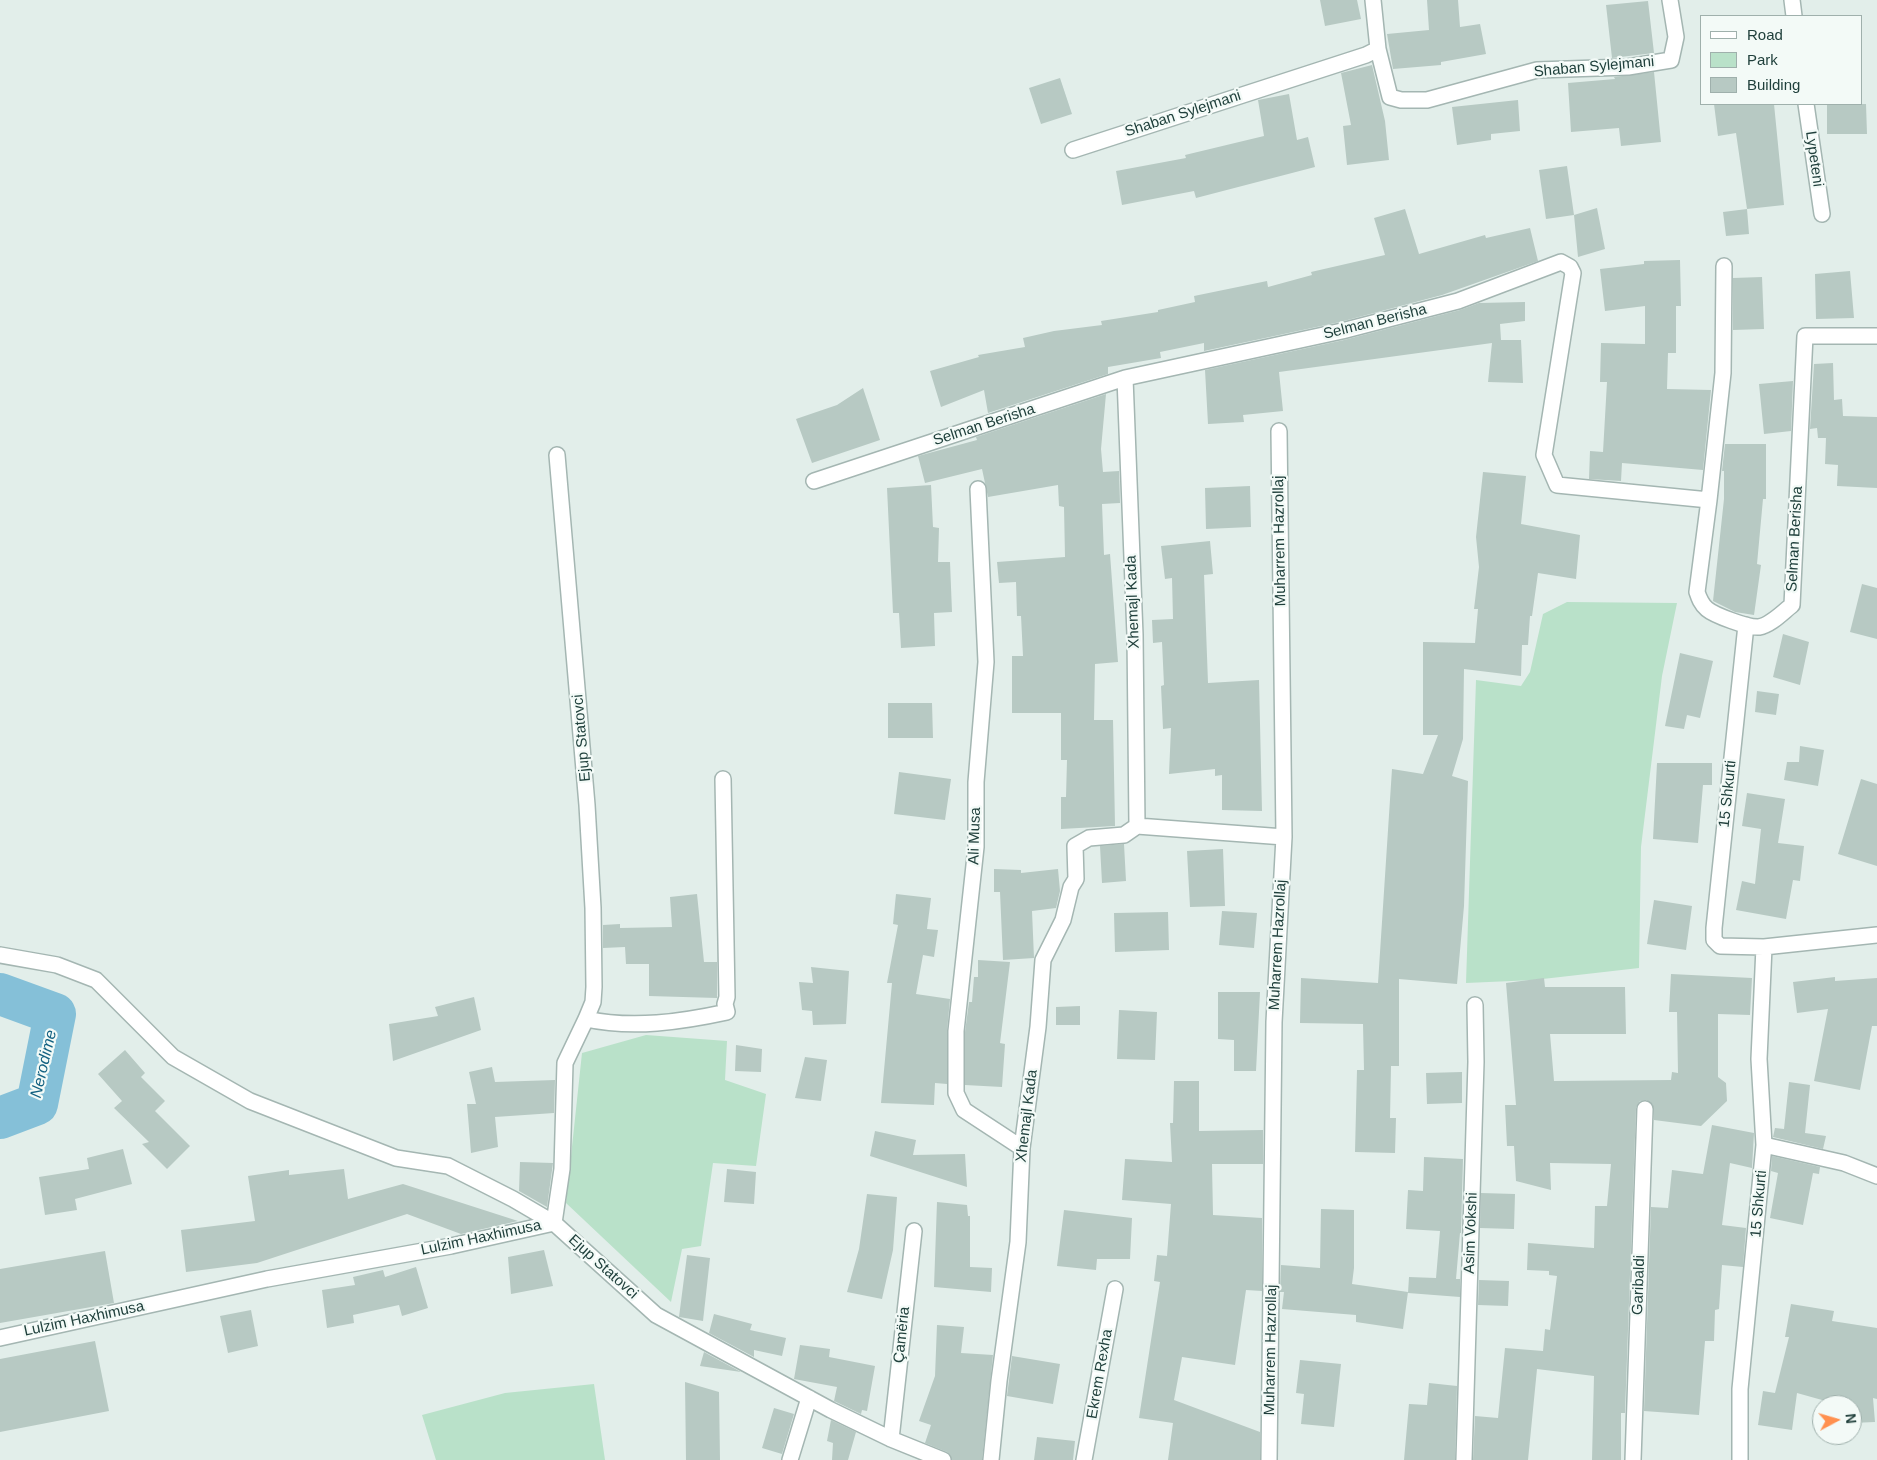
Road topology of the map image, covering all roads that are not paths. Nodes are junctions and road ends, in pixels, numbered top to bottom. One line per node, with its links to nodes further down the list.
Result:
1 (1373, 0): 5 (street, Shaban Sylejmani)
2 (1670, 0): 5 (street, Shaban Sylejmani)
3 (1792, 0): 4 (street)
4 (1794, 15)
5 (1378, 48): 7 (street, Shaban Sylejmani)
6 (1806, 105): 8 (street, Lypeteni)
7 (1073, 150)
8 (1822, 214)
9 (1724, 266): 16 (street, Selman Berisha)
10 (1877, 336): 17 (street, Selman Berisha)
11 (1125, 378): 14 (street, Selman Berisha); 16 (street, Selman Berisha); 19 (street, Xhemajl Kada)
12 (1279, 431): 20 (street, Muharrem Hazrollaj)
13 (557, 455): 25 (street, Ejup Statovci)
14 (814, 481)
15 (978, 489): 28 (street, Ali Musa)
16 (1709, 500): 17 (street, Selman Berisha)
17 (1746, 625): 22 (street, 15 Shkurti)
18 (723, 779): 25 (street)
19 (1137, 826): 20 (street, Xhemajl Kada); 28 (street, Xhemajl Kada)
20 (1284, 837): 40 (street, Muharrem Hazrollaj)
21 (1877, 936): 22 (street, 15 Shkurti)
22 (1764, 947): 27 (street, 15 Shkurti)
23 (0, 955): 30 (street, Lulzim Haxhimusa)
24 (1475, 1005): 41 (street, Asim Vokshi)
25 (586, 1019): 30 (street, Ejup Statovci)
26 (1645, 1109): 42 (street, Garibaldi)
27 (1764, 1145): 29 (street); 43 (street, 15 Shkurti)
28 (1022, 1148): 38 (street, Xhemajl Kada)
29 (1877, 1176)
30 (554, 1223): 33 (street, Lulzim Haxhimusa); 34 (street, Ejup Statovci)
31 (914, 1231): 35 (street, Çamëria)
32 (1115, 1289): 39 (street, Ekrem Rexha)
33 (0, 1338)
34 (809, 1398): 35 (street, Ejup Statovci); 36 (street)
35 (891, 1439): 37 (street, Ejup Statovci)
36 (790, 1460)
37 (943, 1460)
38 (991, 1460)
39 (1084, 1460)
40 (1269, 1460)
41 (1464, 1460)
42 (1633, 1460)
43 (1740, 1460)

